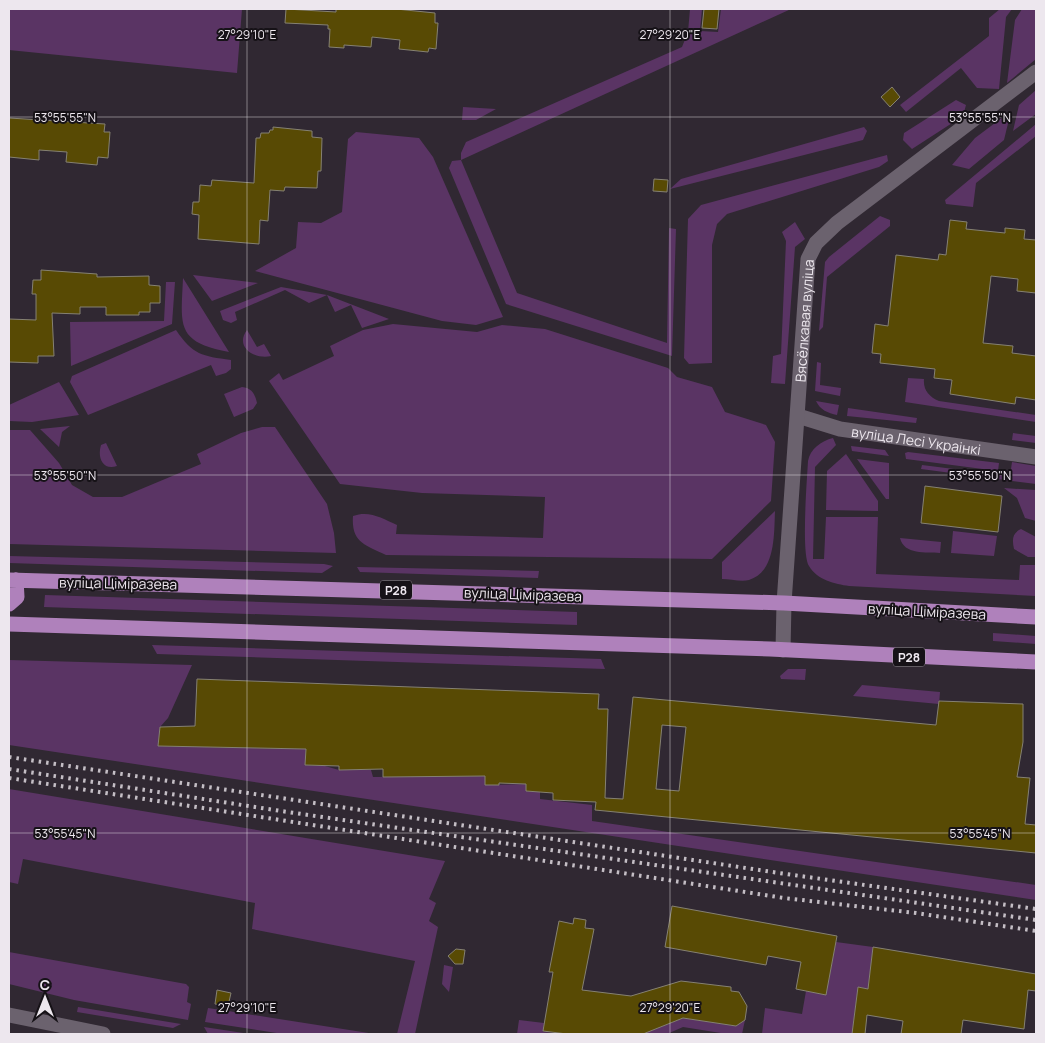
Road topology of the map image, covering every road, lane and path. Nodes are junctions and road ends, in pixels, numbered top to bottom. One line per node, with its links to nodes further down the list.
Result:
1 (1036, 72): 2 (street, Вясёлкавая вуліца)
2 (798, 416): 3 (street, вуліца Лесі Украінкі); 5 (street, Вясёлкавая вуліца)
3 (1036, 457)
4 (12, 580): 5 (main road, вуліца Ціміразева / Р28); 6 (main road)
5 (784, 603): 7 (main road, вуліца Ціміразева / Р28); 9 (street, Вясёлкавая вуліца)
6 (9, 604)
7 (1036, 617)
8 (9, 624): 9 (main road, Р28)
9 (783, 650): 10 (main road, Р28)
10 (1036, 662)
11 (9, 1015): 12 (street)
12 (103, 1034)

